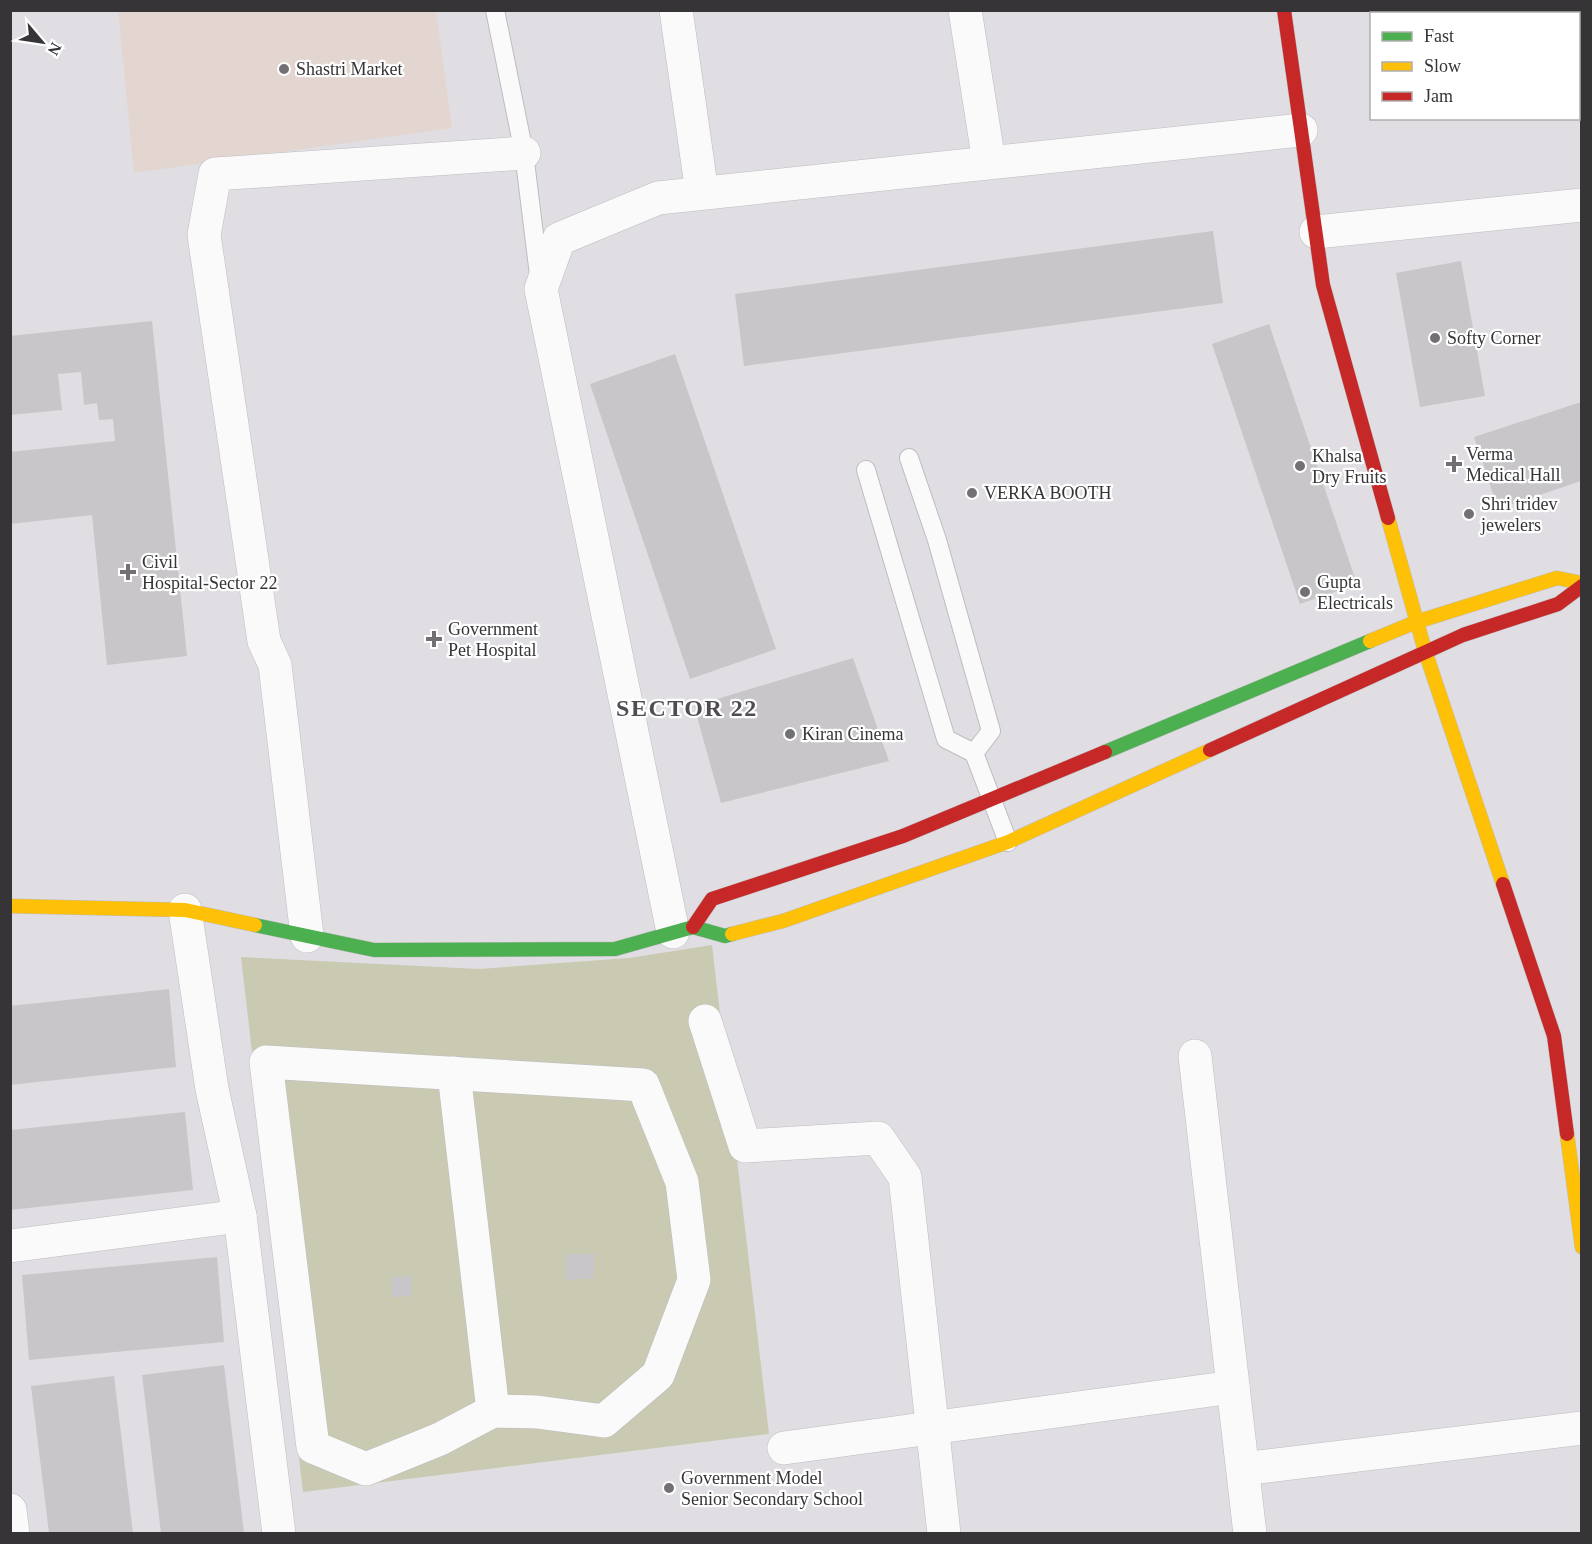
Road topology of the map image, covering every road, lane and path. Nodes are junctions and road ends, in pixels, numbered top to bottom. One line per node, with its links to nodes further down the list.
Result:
1 (495, 10): 6 (lane)
2 (676, 10): 8 (street)
3 (965, 10): 7 (street)
4 (1284, 10): 5 (street)
5 (1301, 130): 7 (street); 10 (street)
6 (524, 153): 11 (lane); 23 (street)
7 (988, 162): 8 (street)
8 (702, 193): 11 (street)
9 (1581, 205): 10 (street)
10 (1316, 232): 15 (street)
11 (541, 289): 22 (street)
12 (909, 458): 17 (lane)
13 (866, 470): 17 (lane)
14 (1581, 585): 15 (street); 16 (street)
15 (1416, 622): 16 (street); 18 (street)
16 (1425, 651): 19 (street); 29 (street)
17 (974, 753): 18 (lane)
18 (991, 799): 19 (lane); 22 (street)
19 (1008, 842): 22 (street)
20 (10, 906): 21 (street)
21 (185, 910): 23 (street); 27 (street)
22 (683, 930): 23 (street)
23 (307, 936)
24 (705, 1021): 32 (street)
25 (1195, 1056): 30 (street)
26 (454, 1073): 31 (street); 31 (street); 31 (street)
27 (240, 1216): 28 (street); 38 (street)
28 (10, 1246)
29 (1581, 1247)
30 (1233, 1387): 32 (street); 35 (street)
31 (494, 1411)
32 (932, 1428): 34 (street); 39 (street)
33 (1581, 1428): 35 (street)
34 (784, 1448)
35 (1243, 1470): 40 (street)
36 (10, 1510): 37 (street)
37 (13, 1533)
38 (279, 1533)
39 (944, 1533)
40 (1250, 1533)

